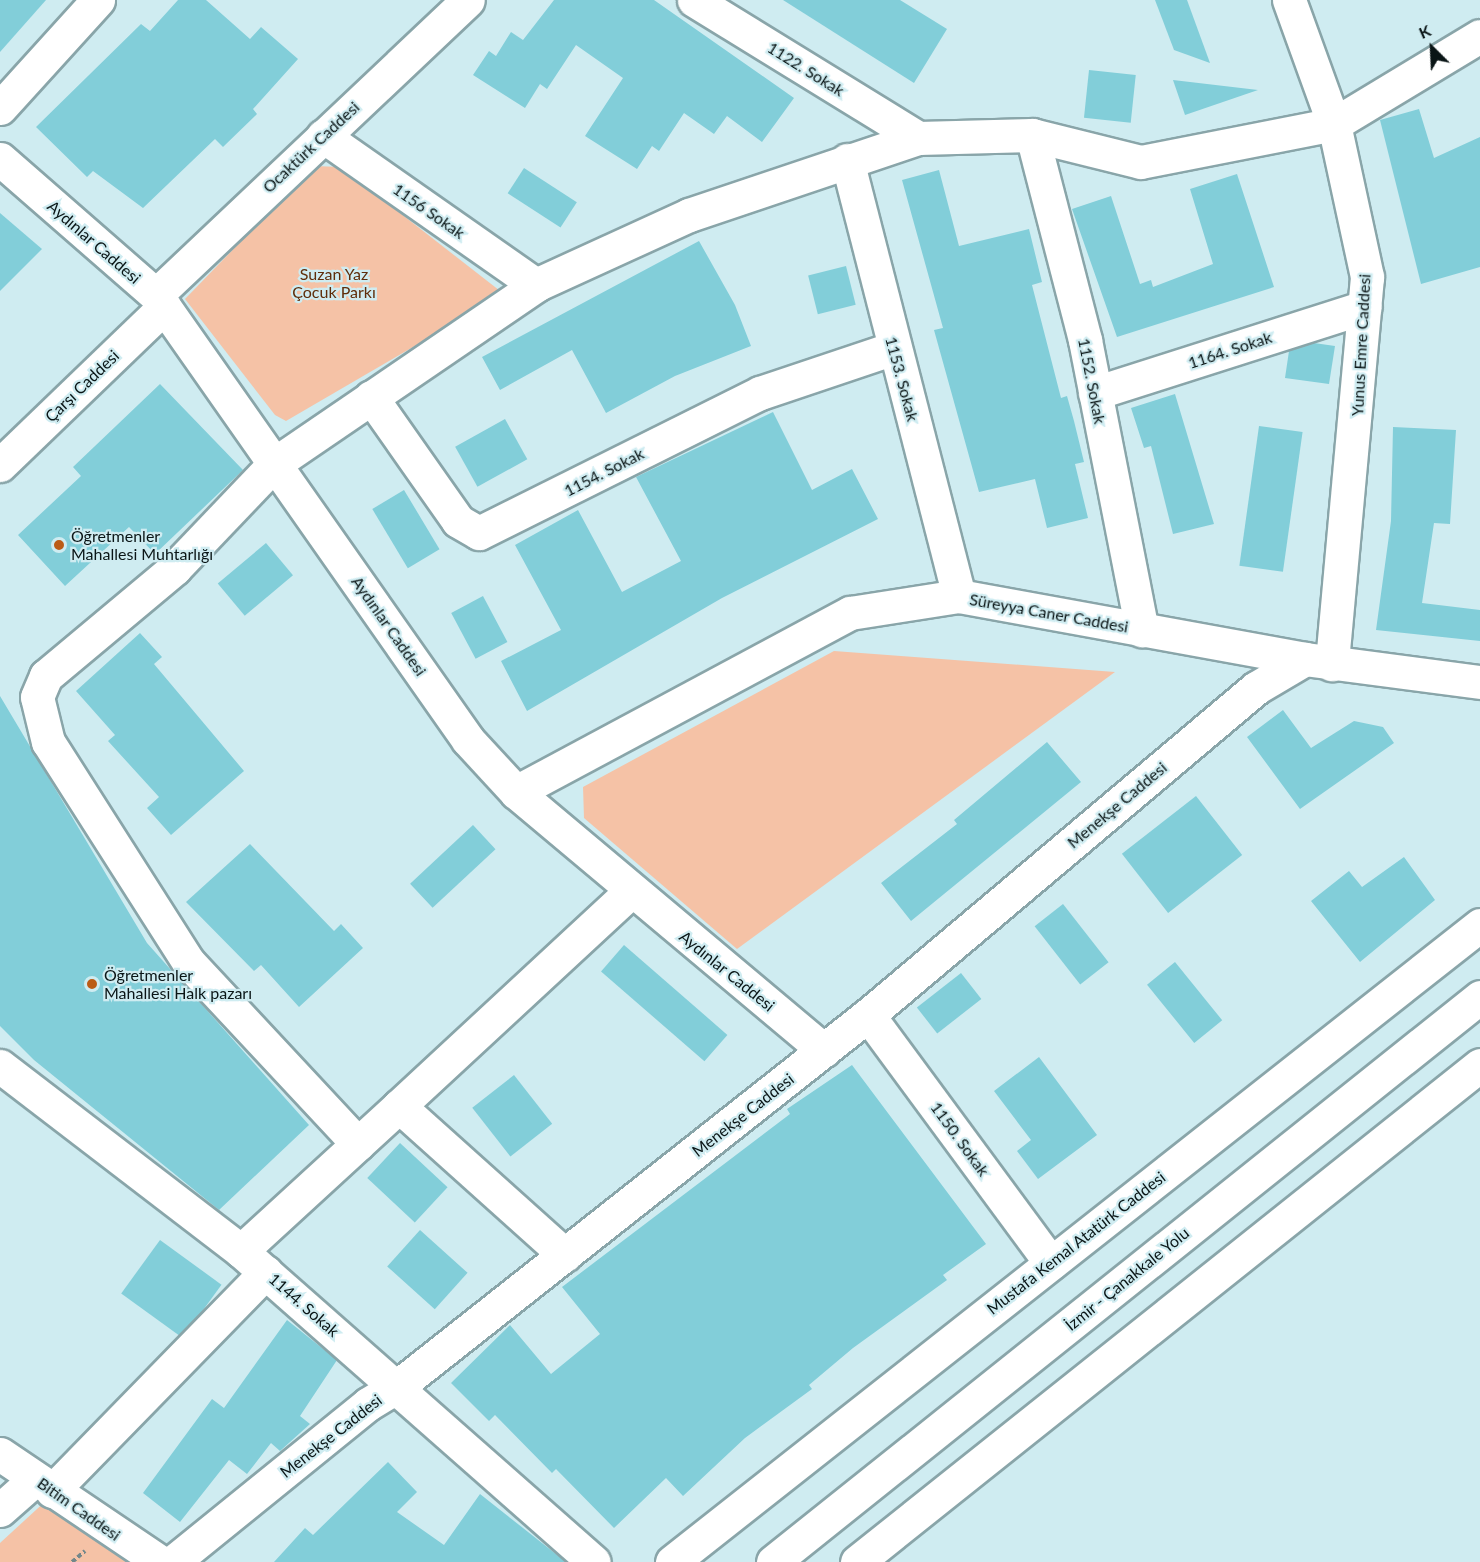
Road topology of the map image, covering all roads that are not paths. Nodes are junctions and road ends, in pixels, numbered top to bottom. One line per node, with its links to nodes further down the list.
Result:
1 (98, 0): 6 (main road)
2 (468, 0): 9 (main road, Ocaktürk Caddesi)
3 (694, 0): 10 (main road, 1122. Sokak)
4 (1289, 0): 7 (main road, Yunus Emre Caddesi)
5 (1479, 40): 7 (main road)
6 (0, 108)
7 (1334, 124): 8 (main road); 15 (main road, Yunus Emre Caddesi)
8 (1032, 135): 10 (main road); 17 (main road, 1152. Sokak)
9 (323, 136): 13 (main road, 1156 Sokak); 14 (main road, Ocaktürk Caddesi)
10 (918, 138): 12 (main road)
11 (0, 159): 14 (main road, Aydınlar Caddesi)
12 (847, 160): 13 (main road); 16 (main road, 1153. Sokak)
13 (536, 285): 18 (main road)
14 (160, 301): 19 (main road, Aydınlar Caddesi); 20 (main road, Çarşı Caddesi)
15 (1365, 307): 17 (main road, 1164. Sokak); 23 (main road, Yunus Emre Caddesi)
16 (894, 348): 18 (main road, 1154. Sokak); 21 (main road, 1153. Sokak)
17 (1095, 393): 22 (main road, 1152. Sokak)
18 (371, 397): 19 (main road)
19 (274, 464): 25 (main road, Aydınlar Caddesi); 34 (main road)
20 (0, 465)
21 (959, 596): 22 (main road, Süreyya Caner Caddesi); 25 (main road, Süreyya Caner Caddesi)
22 (1142, 630): 23 (main road, Süreyya Caner Caddesi)
23 (1318, 661): 24 (main road, Süreyya Caner Caddesi); 29 (main road, Menekşe Caddesi)
24 (1480, 682)
25 (516, 792): 26 (main road, Aydınlar Caddesi)
26 (630, 892): 30 (main road, Aydınlar Caddesi); 33 (main road)
27 (1480, 925): 37 (main road, Mustafa Kemal Atatürk Caddesi)
28 (1480, 997): 46 (main road, İzmir - Çanakkale Yolu)
29 (868, 1015): 30 (main road, Menekşe Caddesi); 37 (main road, 1150. Sokak)
30 (824, 1050): 35 (main road, Menekşe Caddesi)
31 (1480, 1065): 47 (main road)
32 (0, 1066): 36 (main road, 1144. Sokak)
33 (399, 1106): 34 (main road); 35 (main road)
34 (358, 1144): 36 (main road)
35 (565, 1255): 38 (main road, Menekşe Caddesi)
36 (253, 1261): 38 (main road, 1144. Sokak); 40 (main road)
37 (1051, 1263): 45 (main road, Mustafa Kemal Atatürk Caddesi)
38 (398, 1386): 43 (main road, Menekşe Caddesi); 44 (main road, 1144. Sokak)
39 (0, 1454): 40 (main road, Bitim Caddesi)
40 (44, 1485): 41 (main road); 42 (main road, Bitim Caddesi)
41 (0, 1510)
42 (160, 1562)
43 (173, 1562)
44 (594, 1562)
45 (672, 1562)
46 (773, 1562)
47 (857, 1562)

